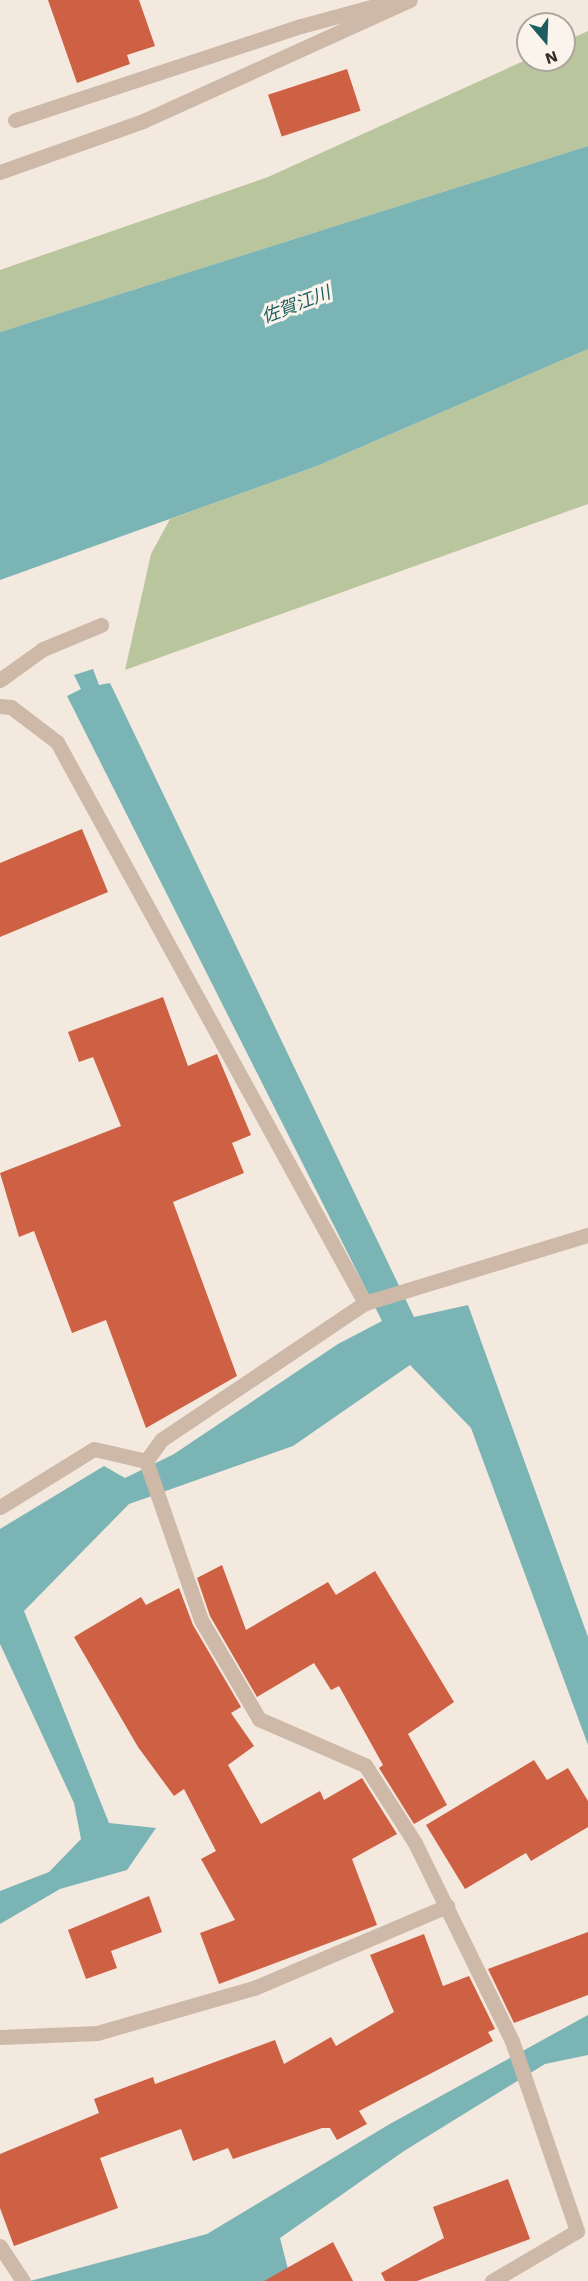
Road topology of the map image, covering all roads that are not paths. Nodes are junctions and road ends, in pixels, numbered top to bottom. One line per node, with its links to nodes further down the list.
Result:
1 (397, 0): 3 (street)
2 (410, 0): 4 (street)
3 (15, 120)
4 (0, 172)
5 (101, 625): 6 (street)
6 (0, 680)
7 (0, 706): 9 (street)
8 (588, 1235): 9 (street)
9 (364, 1303): 10 (street)
10 (146, 1461): 11 (street); 12 (street)
11 (0, 1507)
12 (447, 1906): 13 (street); 16 (street)
13 (0, 2037)
14 (0, 2247): 15 (street)
15 (23, 2281)
16 (492, 2281)

